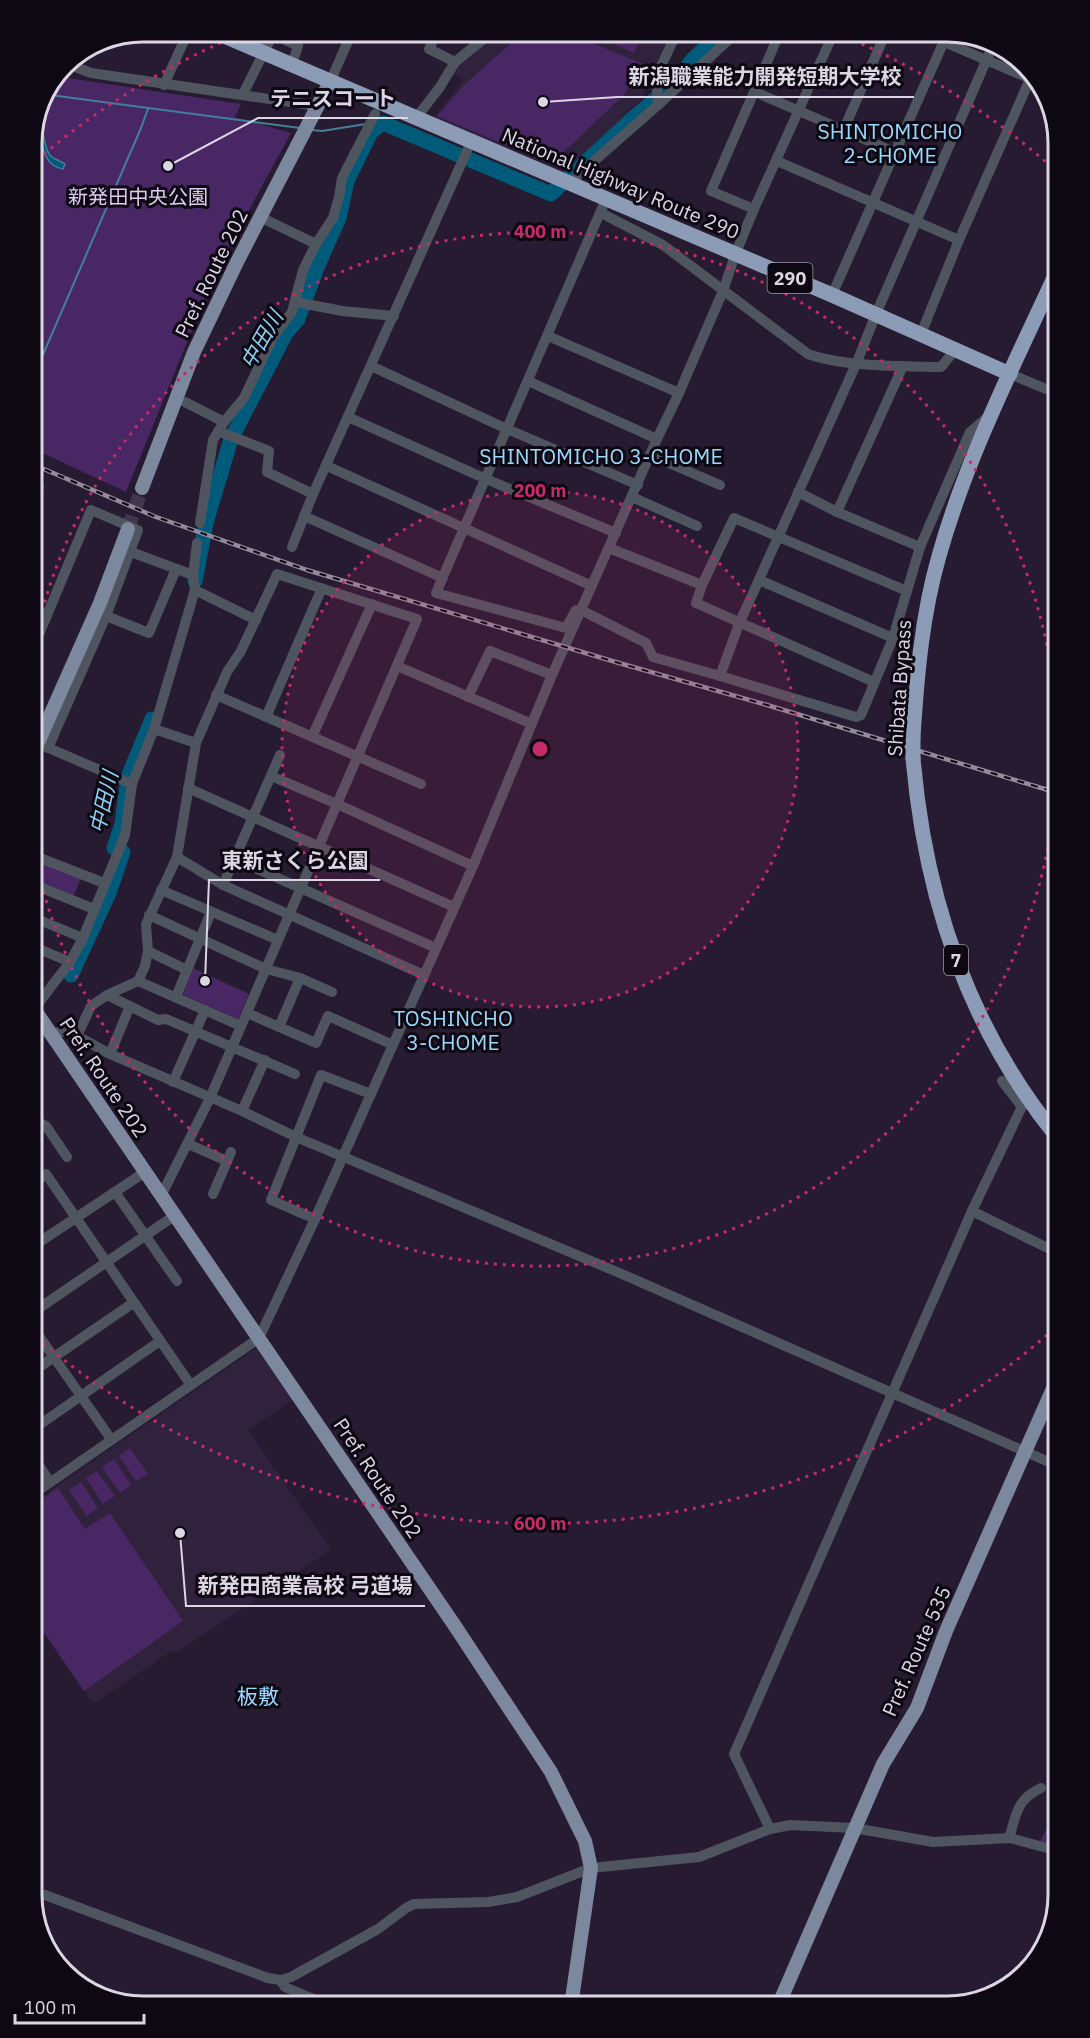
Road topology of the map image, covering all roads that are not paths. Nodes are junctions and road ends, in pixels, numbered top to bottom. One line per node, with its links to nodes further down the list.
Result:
1 (183, 42): 24 (street)
2 (239, 42): 16 (highway, National Highway Route 290 / 290)
3 (270, 42): 16 (street)
4 (291, 42): 19 (street)
5 (348, 42): 22 (street)
6 (432, 42): 18 (street)
7 (480, 42): 18 (street)
8 (672, 42): 27 (street)
9 (726, 42): 27 (street)
10 (776, 42): 25 (street)
11 (830, 42): 29 (street)
12 (882, 42): 32 (street)
13 (944, 42): 34 (street)
14 (955, 42): 17 (street)
15 (990, 51): 17 (street)
16 (265, 53): 19 (highway, National Highway Route 290 / 290); 26 (street)
17 (986, 60): 21 (street); 41 (street)
18 (455, 62): 31 (street)
19 (292, 64): 22 (highway, National Highway Route 290 / 290)
20 (76, 67): 24 (street)
21 (1020, 74)
22 (330, 82): 28 (main road, Pref. Route 202); 31 (highway, National Highway Route 290 / 290)
23 (1029, 83): 42 (street)
24 (164, 85): 26 (street)
25 (755, 92): 29 (street); 39 (street)
26 (243, 94): 28 (street)
27 (658, 105): 36 (street)
28 (317, 106): 40 (main road, Pref. Route 202)
29 (800, 110): 32 (street); 35 (street)
30 (375, 114): 43 (street)
31 (416, 118): 33 (highway, National Highway Route 290 / 290)
32 (844, 129): 34 (street)
33 (471, 142): 36 (highway, National Highway Route 290 / 290); 50 (street)
34 (894, 152): 37 (street)
35 (777, 161): 37 (street); 39 (street)
36 (563, 181): 38 (highway, National Highway Route 290 / 290)
37 (872, 203): 41 (street); 47 (street)
38 (604, 206): 44 (highway, National Highway Route 290 / 290); 45 (street); 52 (street)
39 (754, 209): 44 (street)
40 (260, 217): 43 (street); 72 (main road, Pref. Route 202)
41 (916, 222): 42 (street); 49 (street)
42 (959, 240): 51 (street)
43 (316, 244): 48 (street)
44 (735, 255): 45 (street); 47 (highway, National Highway Route 290 / 290)
45 (723, 291): 54 (street); 60 (street)
46 (1048, 293): 57 (highway, Shibata Bypass / 7)
47 (832, 295): 49 (highway, National Highway Route 290 / 290)
48 (296, 302): 50 (street); 64 (street)
49 (876, 314): 51 (highway, National Highway Route 290 / 290); 54 (street)
50 (394, 316): 55 (street)
51 (921, 334): 53 (highway, National Highway Route 290 / 290)
52 (548, 336): 58 (street); 60 (street)
53 (955, 350): 56 (street); 57 (highway, National Highway Route 290 / 290)
54 (857, 362): 56 (street); 73 (street)
55 (371, 366): 63 (street); 65 (street)
56 (903, 366): 76 (street)
57 (1010, 374): 59 (street); 62 (highway, Shibata Bypass / 7)
58 (528, 381): 65 (street); 66 (street)
59 (1048, 390)
60 (679, 393): 66 (street)
61 (185, 402): 64 (street)
62 (992, 413): 85 (street); 177 (highway, Shibata Bypass / 7, bridge)
63 (348, 417): 68 (street); 69 (street)
64 (221, 427): 74 (street); 78 (street)
65 (507, 429): 69 (street); 70 (street)
66 (657, 439): 67 (street)
67 (650, 455): 70 (street); 71 (street)
68 (327, 466): 74 (street); 80 (street)
69 (486, 479): 80 (street); 82 (street)
70 (638, 485): 75 (street)
71 (720, 486)
72 (142, 488)
73 (798, 492): 76 (street); 83 (street)
74 (314, 494): 77 (street)
75 (632, 497): 79 (street); 82 (street)
76 (837, 512): 85 (street)
77 (304, 516): 86 (street); 91 (street)
78 (200, 523)
79 (696, 526)
80 (464, 528): 91 (street); 94 (street)
81 (128, 529): 114 (main road)
82 (616, 533): 87 (street)
83 (780, 536): 92 (street); 93 (street); 97 (street)
84 (197, 543): 90 (street)
85 (920, 546): 97 (street)
86 (292, 547)
87 (609, 548): 93 (street); 94 (street)
88 (131, 552): 89 (street); 100 (street); 101 (street)
89 (176, 569): 90 (street); 100 (street)
90 (193, 575): 96 (street)
91 (443, 578): 99 (street)
92 (759, 580): 103 (street); 104 (street)
93 (702, 585): 103 (street)
94 (592, 586): 99 (street)
95 (322, 588): 98 (street); 102 (street); 111 (street)
96 (195, 590): 102 (street); 113 (street)
97 (907, 591): 104 (street)
98 (372, 604): 105 (street); 115 (street)
99 (581, 610): 106 (street); 107 (street)
100 (106, 616): 116 (street)
101 (42, 619)
102 (256, 620): 109 (street)
103 (739, 624): 107 (street); 108 (street)
104 (893, 638): 108 (street)
105 (397, 666): 110 (street); 120 (street)
106 (552, 675): 110 (street); 112 (street)
107 (720, 676): 108 (street)
108 (874, 682)
109 (216, 694): 111 (street); 117 (street)
110 (468, 697): 112 (street)
111 (266, 717): 115 (street)
112 (532, 724): 131 (street)
113 (154, 729): 117 (street); 122 (street)
114 (42, 737)
115 (312, 737): 120 (street)
116 (42, 738)
117 (196, 743): 124 (street)
118 (42, 745): 122 (street)
119 (280, 755): 121 (street)
120 (357, 758): 123 (street); 125 (street)
121 (271, 776): 125 (street); 126 (street)
122 (132, 784): 132 (street)
123 (421, 784)
124 (188, 788): 126 (street); 128 (street)
125 (337, 804): 127 (street); 131 (street)
126 (253, 817): 127 (street); 130 (street)
127 (319, 846): 135 (street); 137 (street)
128 (177, 857): 133 (street); 136 (street)
129 (42, 859): 132 (street)
130 (235, 859): 133 (street); 135 (street)
131 (472, 866): 137 (street)
132 (104, 883): 138 (street)
133 (223, 885): 141 (street)
134 (42, 888): 138 (street)
135 (301, 888): 141 (street); 146 (street)
136 (161, 890): 139 (street); 140 (street)
137 (454, 907): 146 (street)
138 (94, 909): 143 (street)
139 (211, 912): 144 (street); 145 (street)
140 (149, 915): 144 (street); 148 (street)
141 (289, 915): 145 (street); 152 (street)
142 (42, 921): 143 (street)
143 (83, 938): 149 (street)
144 (200, 938): 150 (street); 151 (street)
145 (278, 940): 150 (street)
146 (436, 948): 152 (street)
147 (42, 950): 149 (street)
148 (148, 951): 151 (street); 154 (street)
149 (70, 962): 157 (street)
150 (266, 969): 153 (street); 161 (street)
151 (187, 970): 158 (street)
152 (424, 975): 168 (street)
153 (300, 978): 155 (street); 164 (street)
154 (138, 981): 156 (street); 158 (street)
155 (332, 992)
156 (107, 995): 159 (street); 167 (street)
157 (42, 997)
158 (176, 997): 160 (street)
159 (130, 1006): 165 (street); 170 (street)
160 (205, 1010): 163 (street); 165 (street)
161 (247, 1013): 163 (street); 164 (street)
162 (42, 1023): 166 (main road, Pref. Route 202)
163 (241, 1026): 169 (street)
164 (279, 1027): 168 (street)
165 (196, 1032): 169 (street); 174 (street)
166 (51, 1035): 167 (street); 185 (main road, Pref. Route 202)
167 (77, 1036): 170 (street)
168 (393, 1045): 175 (street)
169 (232, 1046): 171 (street); 176 (street)
170 (110, 1054): 174 (street)
171 (265, 1060): 172 (street); 178 (street)
172 (295, 1074)
173 (1002, 1081): 177 (street)
174 (173, 1082): 176 (street)
175 (371, 1094): 181 (street); 183 (street)
176 (210, 1098): 178 (street); 182 (street)
177 (1024, 1101): 180 (highway, Shibata Bypass / 7); 190 (street)
178 (242, 1111): 181 (street)
179 (42, 1124): 184 (street)
180 (1048, 1126)
181 (296, 1137): 183 (street); 193 (street)
182 (188, 1144): 188 (street); 189 (street)
183 (343, 1156): 193 (street); 207 (street)
184 (67, 1157)
185 (145, 1172): 187 (street); 189 (main road, Pref. Route 202)
186 (42, 1177): 192 (street)
187 (115, 1192): 192 (street); 194 (street)
188 (213, 1194)
189 (161, 1196): 191 (main road, Pref. Route 202)
190 (972, 1211): 196 (street); 207 (street)
191 (174, 1216): 194 (street); 201 (main road, Pref. Route 202)
192 (75, 1218): 195 (street); 197 (street)
193 (315, 1220): 201 (street)
194 (146, 1235): 197 (street); 198 (street)
195 (42, 1238)
196 (1048, 1248)
197 (106, 1262): 199 (street); 200 (street)
198 (177, 1281)
199 (133, 1303): 203 (street); 204 (street)
200 (42, 1306)
201 (259, 1338): 206 (street); 222 (main road, Pref. Route 202)
202 (42, 1341): 204 (street)
203 (160, 1341): 206 (street); 208 (street)
204 (53, 1357): 205 (street); 208 (street)
205 (42, 1365)
206 (190, 1384): 211 (street)
207 (892, 1394): 212 (street); 219 (street)
208 (80, 1396): 210 (street); 211 (street)
209 (1048, 1401): 212 (main road, Pref. Route 535)
210 (42, 1423)
211 (111, 1439): 215 (street)
212 (1024, 1452): 213 (street); 218 (main road, Pref. Route 535)
213 (1048, 1462)
214 (42, 1470): 215 (street)
215 (50, 1482): 216 (street)
216 (42, 1488)
217 (1041, 1788): 220 (street)
218 (854, 1828): 219 (street); 220 (street); 227 (main road, Pref. Route 535)
219 (770, 1829): 222 (street)
220 (1009, 1838): 221 (street)
221 (1048, 1848)
222 (591, 1868): 224 (street); 226 (main road, Pref. Route 202)
223 (42, 1896): 224 (street)
224 (280, 1980): 225 (street)
225 (306, 1996)
226 (572, 1996)
227 (782, 1996)

